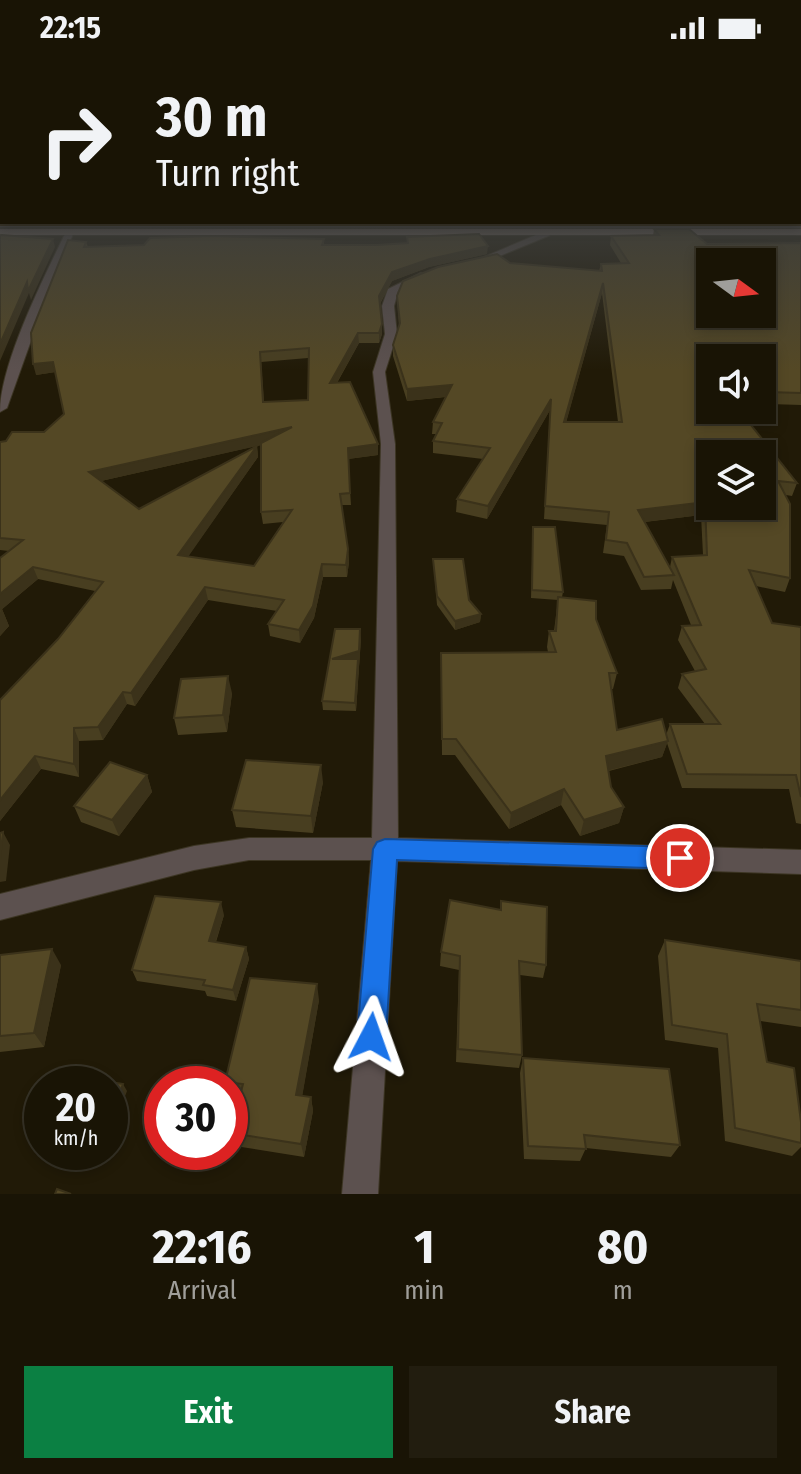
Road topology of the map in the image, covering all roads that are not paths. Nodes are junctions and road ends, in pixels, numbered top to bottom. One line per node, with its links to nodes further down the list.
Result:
1 (55, 264): 3 (street)
2 (471, 264): 4 (street)
3 (0, 408)
4 (385, 849): 5 (street); 6 (street); 7 (street)
5 (801, 862)
6 (0, 907)
7 (360, 1194)

